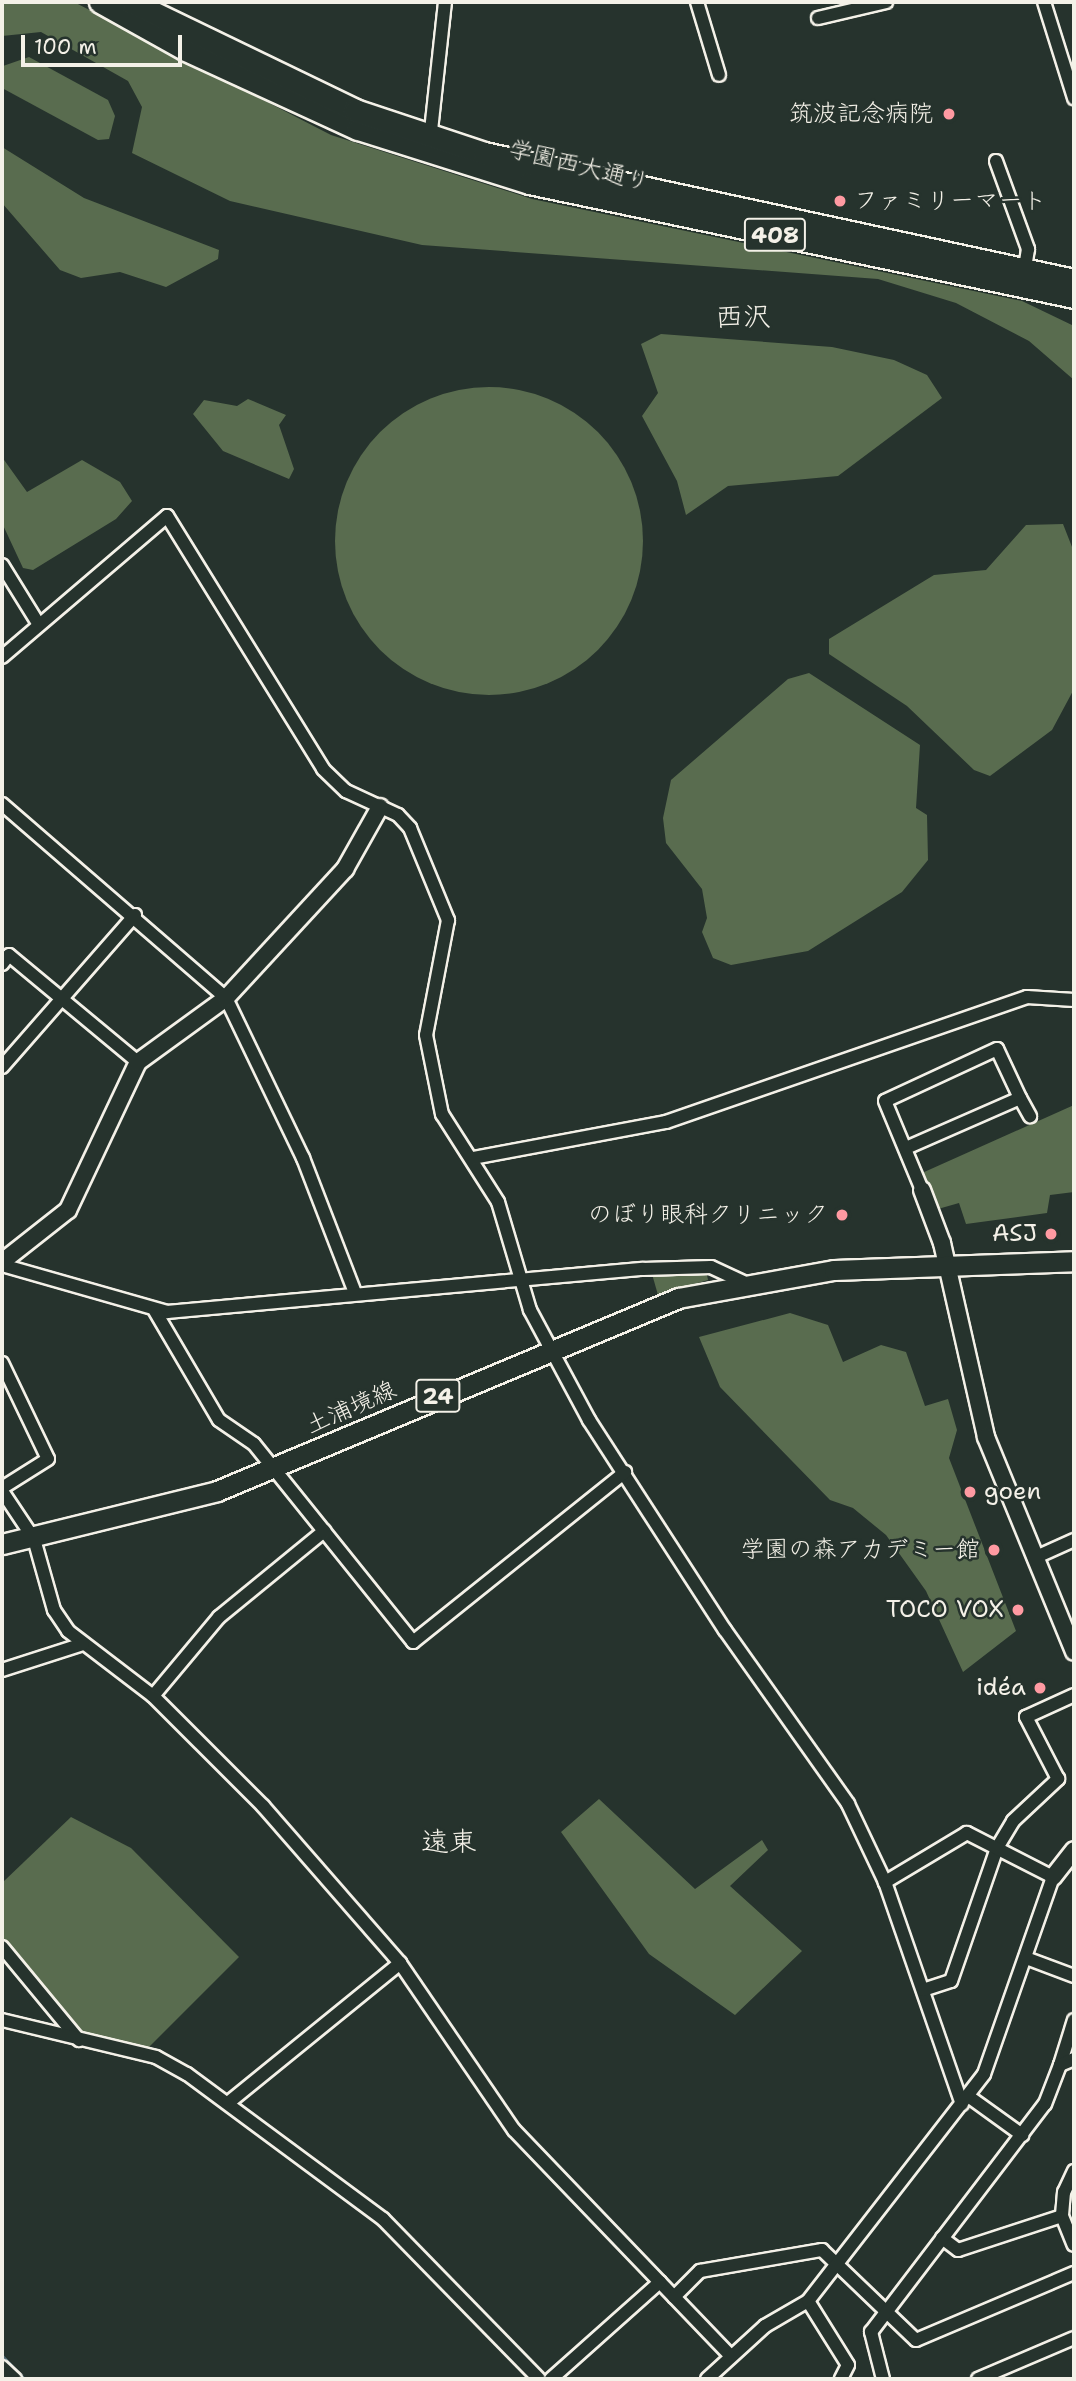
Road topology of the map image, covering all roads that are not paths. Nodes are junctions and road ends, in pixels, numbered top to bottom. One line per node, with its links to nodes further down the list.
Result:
1 (100, 2): 10 (highway, 学園西大通り / 408)
2 (132, 2): 10 (highway, 学園西大通り / 408)
3 (445, 2): 10 (street)
4 (697, 2): 8 (street)
5 (886, 2): 7 (street)
6 (1044, 2): 9 (street)
7 (818, 18)
8 (719, 75)
9 (1074, 98)
10 (429, 144): 12 (highway, 学園西大通り / 408)
11 (996, 161): 12 (street)
12 (1023, 279): 13 (highway, 学園西大通り / 408); 14 (highway, 学園西大通り / 408)
13 (1074, 280)
14 (1074, 297)
15 (2, 565): 16 (street)
16 (38, 623): 17 (street); 19 (street)
17 (2, 657)
18 (2, 804): 20 (street)
19 (380, 807): 22 (street); 30 (street)
20 (135, 915): 22 (street); 23 (street)
21 (2, 964): 23 (street)
22 (226, 998): 25 (street); 39 (street)
23 (63, 1000): 25 (street); 26 (street)
24 (1074, 1000): 30 (street)
25 (138, 1062): 35 (street)
26 (2, 1067)
27 (1020, 1098): 28 (street); 29 (street); 29 (street)
28 (1030, 1116)
29 (906, 1149): 31 (street)
30 (473, 1158): 37 (street)
31 (922, 1190): 36 (street)
32 (1074, 1255): 34 (main road, 24)
33 (1074, 1261): 34 (main road, 24)
34 (1045, 1263): 36 (main road, 24)
35 (2, 1264): 40 (street)
36 (948, 1268): 38 (main road, 土浦境線 / 24); 50 (street)
37 (517, 1277): 38 (street); 39 (street); 41 (street)
38 (743, 1282): 41 (main road, 土浦境線 / 24)
39 (355, 1293): 40 (street)
40 (155, 1311): 43 (street)
41 (549, 1348): 43 (main road, 土浦境線 / 24); 44 (street)
42 (2, 1363): 45 (street)
43 (272, 1469): 46 (street); 47 (main road, 土浦境線 / 24)
44 (625, 1472): 46 (street); 59 (street)
45 (2, 1490): 47 (street)
46 (324, 1531): 55 (street)
47 (34, 1539): 49 (main road, 土浦境線 / 24); 51 (street)
48 (1074, 1540): 50 (street)
49 (2, 1544)
50 (1034, 1558): 52 (street)
51 (83, 1644): 53 (street); 55 (street)
52 (1074, 1652)
53 (2, 1670)
54 (1074, 1695): 56 (street)
55 (153, 1696): 62 (street)
56 (997, 1848): 58 (street); 59 (street); 64 (street)
57 (1074, 1850): 58 (street)
58 (1053, 1877): 61 (street)
59 (885, 1882): 64 (street)
60 (2, 1947): 67 (street)
61 (1026, 1958): 63 (street); 70 (street)
62 (400, 1963): 71 (street); 79 (street)
63 (1074, 1976)
64 (923, 1990): 70 (street)
65 (2, 2020): 67 (street)
66 (1074, 2020): 69 (street)
67 (79, 2040): 71 (street)
68 (1074, 2059): 69 (street)
69 (1060, 2065): 72 (street)
70 (965, 2100): 72 (street); 77 (street)
71 (228, 2104): 85 (street)
72 (1022, 2135): 75 (street)
73 (1074, 2172): 74 (street)
74 (1062, 2216): 75 (street); 76 (street)
75 (942, 2238): 82 (street)
76 (1074, 2245)
77 (841, 2263): 80 (street); 81 (street); 82 (street)
78 (1074, 2273): 82 (street)
79 (660, 2282): 80 (street); 86 (street)
80 (674, 2297): 84 (street)
81 (808, 2301): 84 (street); 88 (street)
82 (883, 2313): 89 (street)
83 (1074, 2338): 90 (street)
84 (730, 2356): 87 (street)
85 (539, 2379)
86 (551, 2379)
87 (706, 2379)
88 (841, 2379)
89 (883, 2379)
90 (978, 2379)

